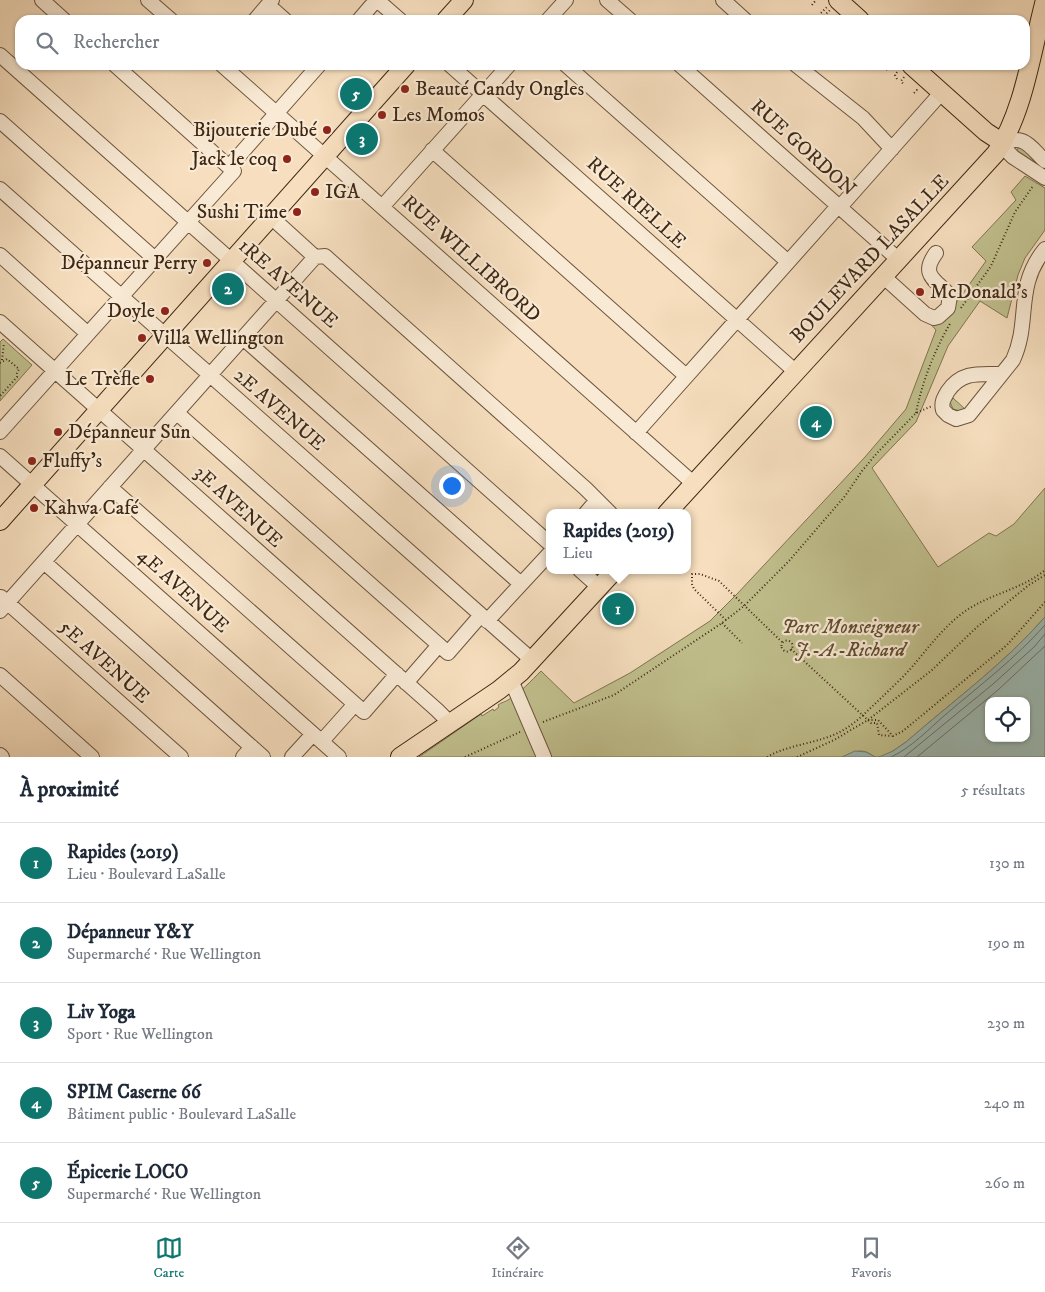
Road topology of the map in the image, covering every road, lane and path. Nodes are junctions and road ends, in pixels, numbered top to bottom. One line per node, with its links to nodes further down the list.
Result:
1 (42, 0): 14 (street)
2 (148, 0): 15 (street)
3 (464, 0): 20 (main road)
4 (566, 0): 21 (street)
5 (607, 0): 22 (street)
6 (723, 0): 23 (street)
7 (816, 0): 11 (path)
8 (1045, 0): 26 (main road, BOULEVARD LASALLE)
9 (270, 2): 16 (street); 17 (street)
10 (374, 3): 18 (street); 19 (street)
11 (812, 5)
12 (830, 7): 13 (path); 24 (main road)
13 (821, 13)
14 (58, 15)
15 (165, 15)
16 (259, 15)
17 (281, 15)
18 (363, 15)
19 (392, 15)
20 (450, 15)
21 (552, 15)
22 (624, 15)
23 (740, 15)
24 (848, 15)
25 (0, 55): 27 (street, 1RE AVENUE)
26 (1030, 59)
27 (15, 68)
28 (17, 70): 58 (street, 1RE AVENUE)
29 (121, 70): 52 (street)
30 (228, 70): 45 (street, RUE WILLIBRORD)
31 (315, 70): 45 (street)
32 (401, 70): 50 (main road)
33 (456, 70): 44 (street, RUE RIELLE)
34 (505, 70): 44 (street)
35 (572, 70): 66 (street)
36 (686, 70): 56 (street, RUE GORDON)
37 (802, 70): 48 (street)
38 (1027, 70): 47 (main road, BOULEVARD LASALLE)
39 (904, 74): 40 (path); 43 (main road)
40 (904, 84)
41 (919, 90): 42 (path)
42 (914, 92)
43 (942, 92): 47 (main road); 48 (street)
44 (483, 94): 49 (street); 71 (street, RUE RIELLE)
45 (276, 114): 50 (street, RUE WILLIBRORD); 52 (street)
46 (0, 121): 63 (street)
47 (1003, 142): 51 (street); 53 (street); 64 (main road, BOULEVARD LASALLE)
48 (892, 149): 56 (street)
49 (432, 150): 55 (street); 82 (street)
50 (324, 156): 55 (street, RUE WILLIBRORD); 57 (main road)
51 (1045, 161)
52 (229, 167): 58 (street)
53 (1041, 179): 70 (path)
54 (0, 189): 68 (street, 2E AVENUE)
55 (382, 206): 90 (street, RUE WILLIBRORD)
56 (839, 206): 64 (street, RUE GORDON); 66 (street)
57 (271, 217): 62 (street); 65 (main road)
58 (187, 222): 63 (street); 65 (street, 1RE AVENUE)
59 (1045, 249): 81 (street)
60 (936, 253): 67 (street)
61 (0, 255): 74 (street)
62 (315, 257): 69 (street); 96 (street)
63 (155, 259): 68 (street)
64 (899, 260): 67 (main road, BOULEVARD LASALLE)
65 (231, 261): 69 (street, 1RE AVENUE); 75 (main road)
66 (787, 261): 71 (street)
67 (884, 277): 80 (main road, BOULEVARD LASALLE)
68 (121, 296): 74 (street); 75 (street, 2E AVENUE)
69 (276, 300): 77 (street); 102 (street, 1RE AVENUE)
70 (958, 312)
71 (736, 319): 80 (street, RUE RIELLE); 82 (street)
72 (954, 319): 88 (path)
73 (0, 322): 79 (street, 3E AVENUE)
74 (88, 334): 79 (street)
75 (165, 336): 83 (street, 2E AVENUE); 86 (main road)
76 (5, 338): 78 (path)
77 (243, 338): 83 (street); 109 (street)
78 (1, 361): 84 (path)
79 (54, 370): 86 (street, 3E AVENUE); 89 (street)
80 (796, 372): 93 (main road, BOULEVARD LASALLE)
81 (1001, 374): 85 (street); 85 (street)
82 (685, 375): 90 (street)
83 (210, 376): 87 (street); 114 (street, 2E AVENUE)
84 (0, 396)
85 (942, 404): 88 (path)
86 (98, 410): 91 (street, 3E AVENUE); 94 (main road)
87 (177, 413): 91 (street); 119 (street)
88 (916, 413): 113 (path)
89 (0, 432)
90 (636, 433): 93 (street, RUE WILLIBRORD)
91 (143, 450): 95 (street); 123 (street, 3E AVENUE)
92 (0, 456): 94 (street, 4E AVENUE)
93 (694, 483): 99 (main road, BOULEVARD LASALLE)
94 (32, 484): 100 (main road); 101 (street, 4E AVENUE)
95 (110, 487): 101 (street); 125 (street)
96 (598, 500): 97 (street); 98 (street)
97 (590, 509)
98 (606, 509)
99 (671, 509)
100 (0, 521)
101 (77, 524): 104 (street); 131 (street, 4E AVENUE)
102 (546, 540)
103 (546, 557): 109 (street)
104 (44, 562): 112 (street); 132 (street)
105 (1045, 570): 126 (path)
106 (584, 574): 110 (street)
107 (611, 574): 110 (main road)
108 (1045, 575): 127 (path)
109 (521, 584): 114 (street)
110 (599, 588): 121 (main road)
111 (1045, 602): 130 (path)
112 (2, 603): 134 (street, 5E AVENUE)
113 (744, 606): 115 (path); 115 (path); 117 (path)
114 (484, 618): 119 (street); 121 (street, 2E AVENUE)
115 (726, 620): 116 (path)
116 (722, 623): 118 (path); 129 (path)
117 (782, 642): 120 (path); 120 (path)
118 (742, 643)
119 (439, 645): 123 (street)
120 (791, 649): 126 (path)
121 (532, 660): 124 (main road)
122 (0, 675): 133 (street)
123 (402, 679): 125 (street); 128 (street, 3E AVENUE)
124 (511, 680): 128 (main road); 129 (street)
125 (355, 704): 131 (street)
126 (863, 715): 127 (path); 141 (path)
127 (868, 720): 130 (path); 130 (path); 142 (path)
128 (450, 723): 138 (main road)
129 (531, 728): 139 (path); 140 (street)
130 (893, 736)
131 (317, 738): 136 (street); 137 (street, 4E AVENUE)
132 (247, 752): 135 (street)
133 (92, 757)
134 (181, 757)
135 (263, 757)
136 (292, 757)
137 (339, 757)
138 (400, 757)
139 (465, 757)
140 (544, 757)
141 (767, 757)
142 (797, 757)

